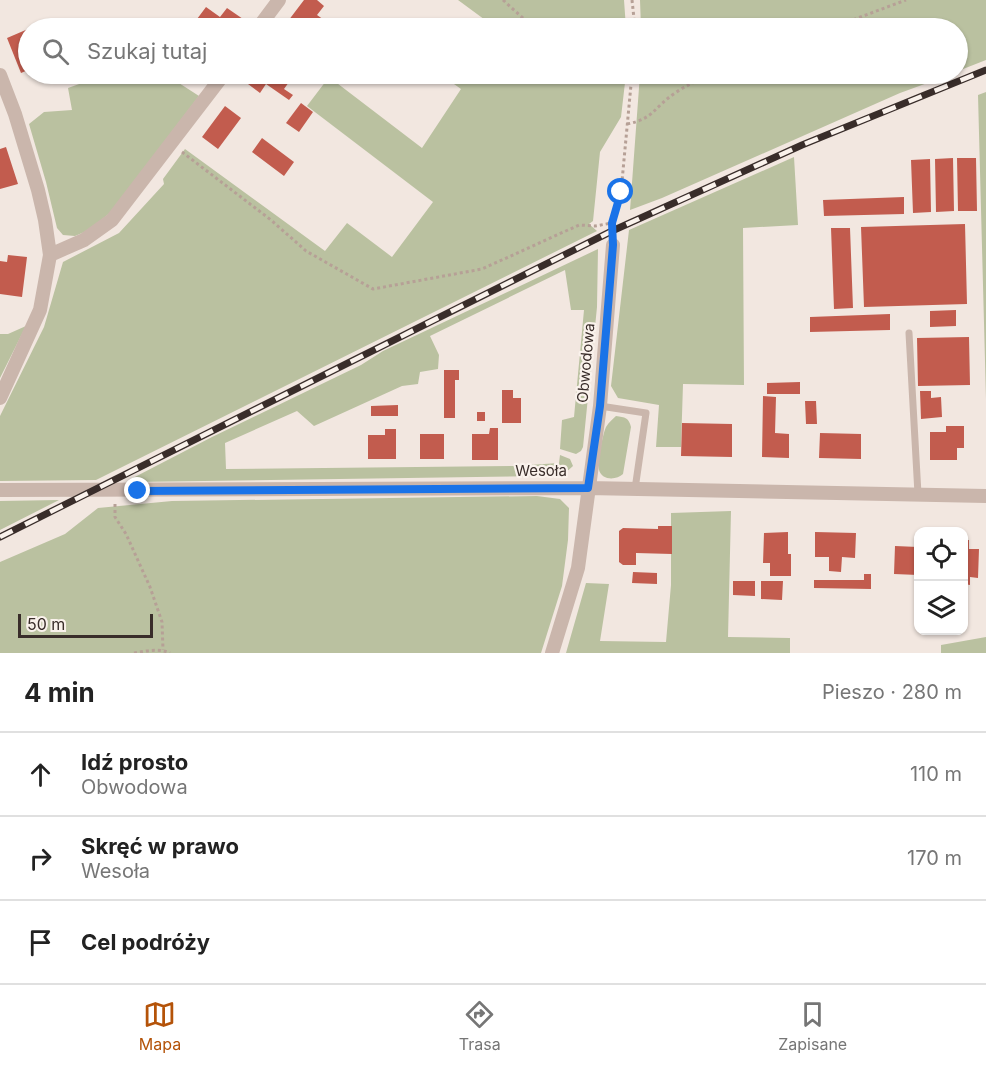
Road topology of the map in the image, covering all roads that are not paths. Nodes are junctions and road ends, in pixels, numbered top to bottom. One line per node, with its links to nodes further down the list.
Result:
1 (279, 0): 2 (street)
2 (266, 18)
3 (0, 75): 6 (street)
4 (216, 84): 6 (street)
5 (613, 245): 9 (street, Obwodowa)
6 (50, 255): 8 (street)
7 (909, 333): 13 (lane)
8 (0, 398)
9 (600, 406): 10 (street, Obwodowa); 11 (lane)
10 (588, 488): 11 (street, Wesoła); 12 (street, Wesoła); 15 (street, Obwodowa)
11 (635, 489): 13 (street, Wesoła)
12 (0, 490)
13 (918, 494): 14 (street, Wesoła)
14 (986, 496)
15 (552, 653)

